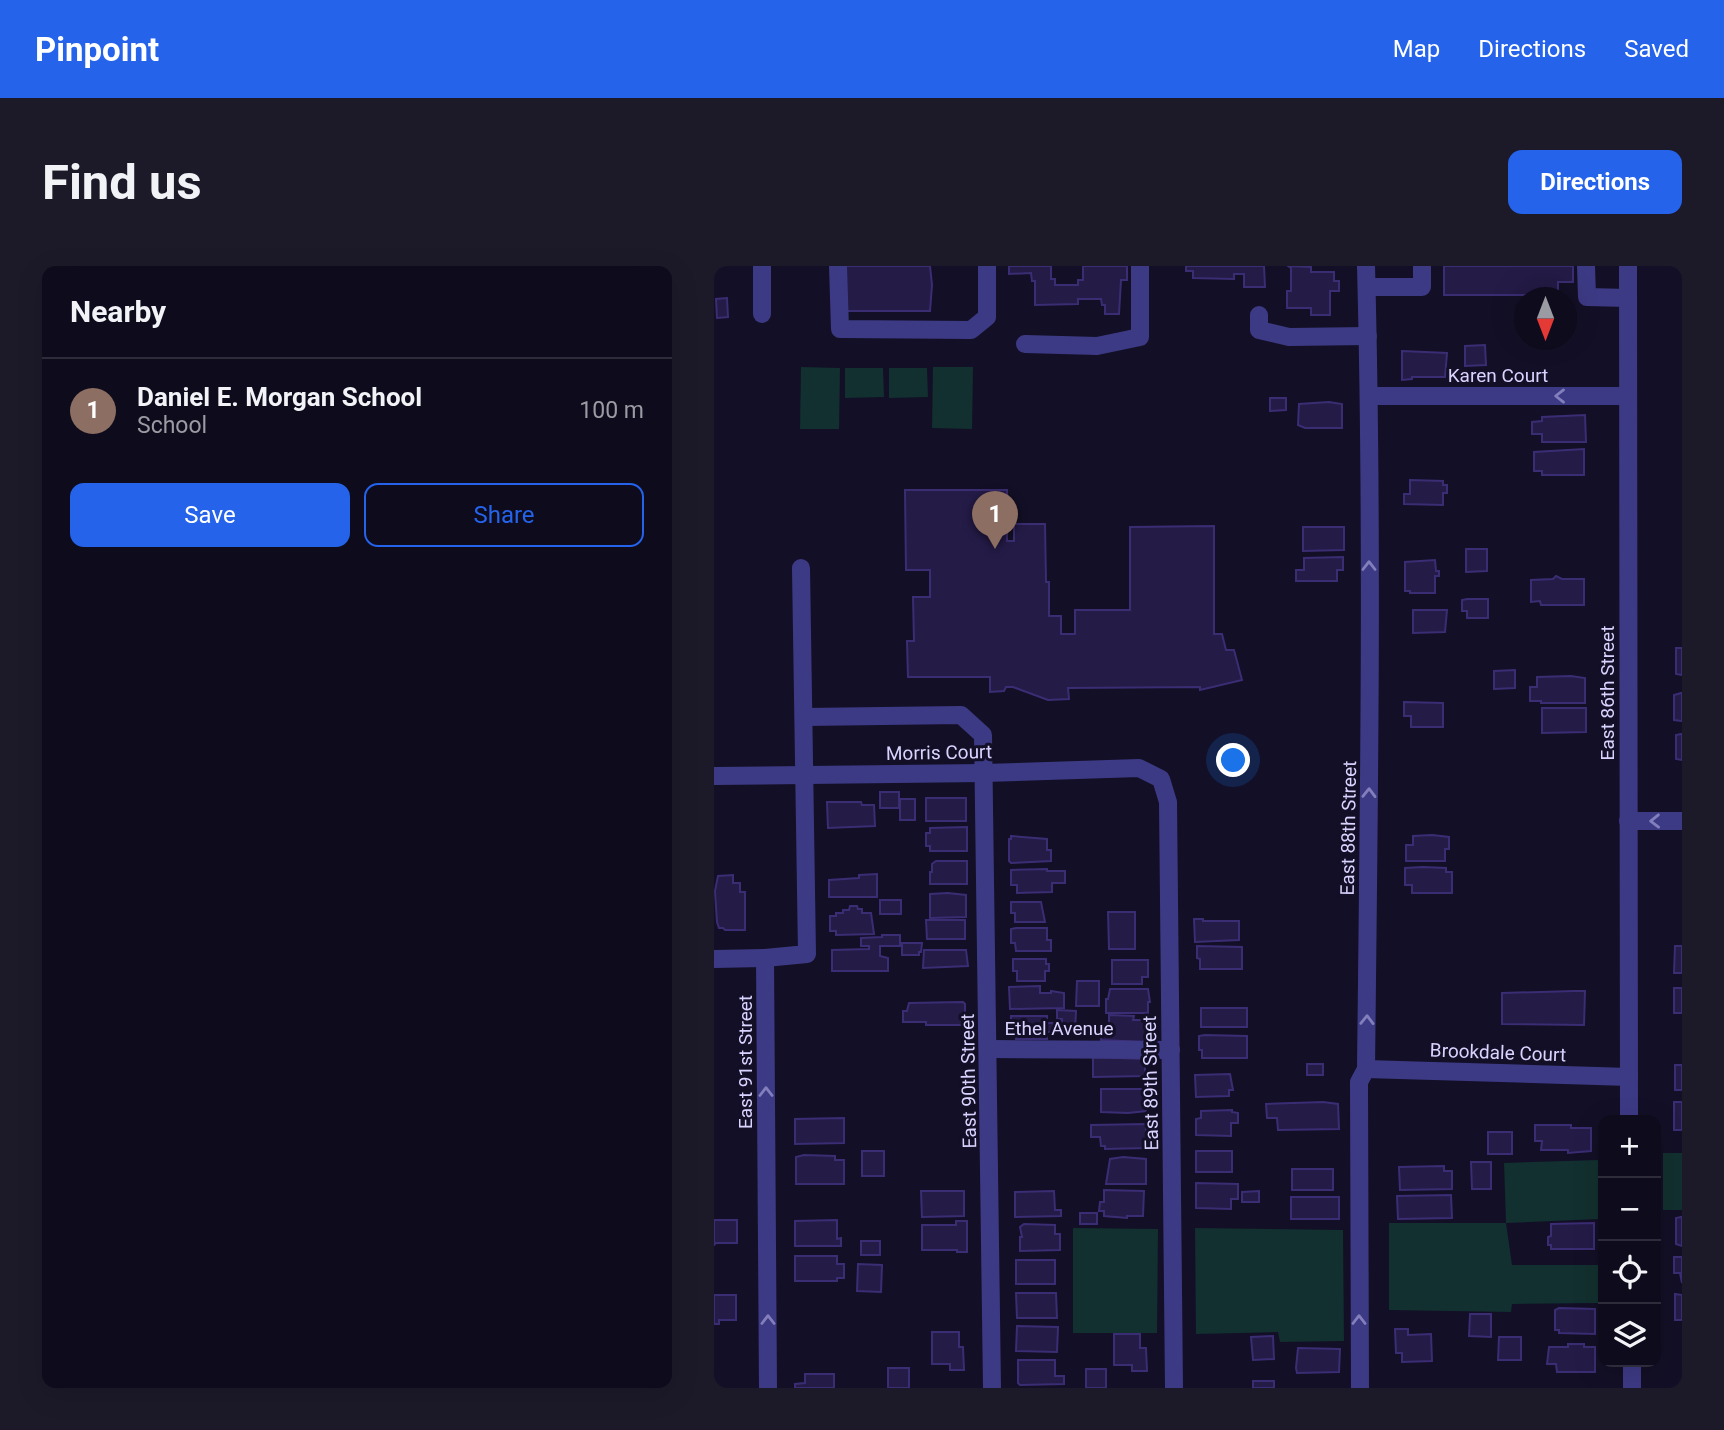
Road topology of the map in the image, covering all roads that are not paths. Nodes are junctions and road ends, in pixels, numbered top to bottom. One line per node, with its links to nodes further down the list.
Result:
1 (762, 266): 11 (street)
2 (838, 266): 3 (street)
3 (987, 266)
4 (1140, 266): 14 (street)
5 (1366, 266): 9 (street, East 88th Street)
6 (1422, 266): 9 (street)
7 (1586, 266): 10 (street)
8 (1628, 266): 10 (street, East 86th Street)
9 (1367, 287): 13 (street, East 88th Street)
10 (1628, 298): 16 (street, East 86th Street)
11 (762, 314)
12 (1259, 315): 13 (street)
13 (1368, 336): 15 (street, East 88th Street)
14 (1025, 344)
15 (1369, 396): 16 (street, Karen Court, one-way to 15); 29 (street, East 88th Street, one-way to 15)
16 (1628, 396): 23 (street, East 86th Street)
17 (801, 568): 18 (street)
18 (803, 717): 19 (street, East 90th Street); 20 (street)
19 (984, 773): 20 (street, Morris Court); 22 (street, Morris Court); 27 (street, East 90th Street)
20 (804, 774): 21 (street, Morris Court); 25 (street)
21 (714, 776)
22 (1161, 779): 28 (street, East 89th Street)
23 (1628, 821): 24 (street, one-way to 23); 30 (street, East 86th Street)
24 (1682, 821)
25 (765, 958): 26 (street); 33 (street, East 91st Street, one-way to 25)
26 (714, 959)
27 (989, 1049): 28 (street, Ethel Avenue); 34 (street, East 90th Street)
28 (1171, 1050): 35 (street, East 89th Street)
29 (1366, 1069): 30 (street, Brookdale Court); 36 (street, East 88th Street, one-way to 29)
30 (1629, 1077): 31 (street, East 86th Street)
31 (1629, 1115)
32 (1632, 1367): 37 (street)
33 (768, 1388)
34 (992, 1388)
35 (1174, 1388)
36 (1360, 1388)
37 (1632, 1388)

